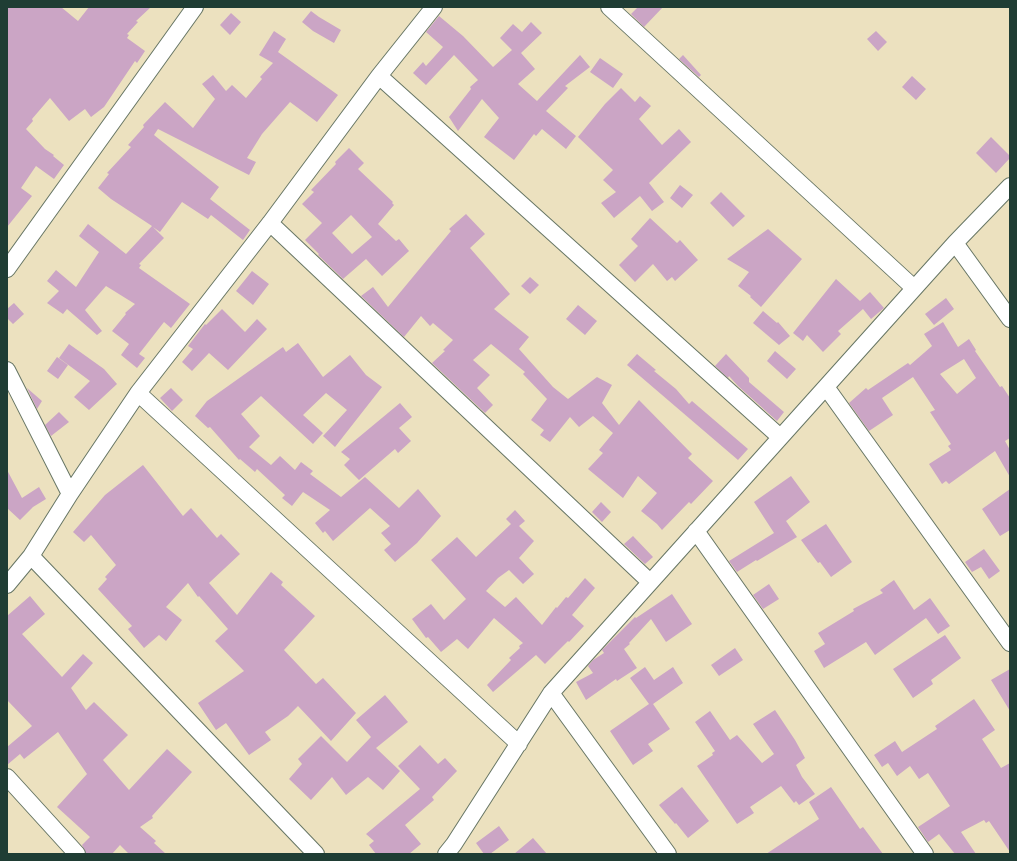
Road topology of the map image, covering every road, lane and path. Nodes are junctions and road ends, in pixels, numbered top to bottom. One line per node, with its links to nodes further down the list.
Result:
1 (195, 7): 8 (street)
2 (434, 7): 4 (street)
3 (609, 7): 9 (street)
4 (379, 76): 6 (street); 14 (street)
5 (1010, 186): 7 (street)
6 (270, 223): 13 (street); 18 (street)
7 (954, 243): 9 (street); 10 (street)
8 (7, 269)
9 (914, 288): 12 (street)
10 (1010, 319)
11 (7, 370): 15 (street)
12 (826, 387): 14 (street); 20 (street)
13 (138, 393): 15 (street); 22 (street)
14 (780, 437): 16 (street)
15 (70, 494): 17 (street)
16 (696, 531): 18 (street); 28 (street)
17 (31, 556): 19 (street); 25 (street)
18 (650, 582): 21 (street)
19 (7, 585)
20 (1010, 643)
21 (551, 693): 22 (street); 27 (street)
22 (518, 744): 26 (street)
23 (7, 777): 24 (street)
24 (77, 854)
25 (316, 854)
26 (446, 854)
27 (668, 854)
28 (925, 854)

